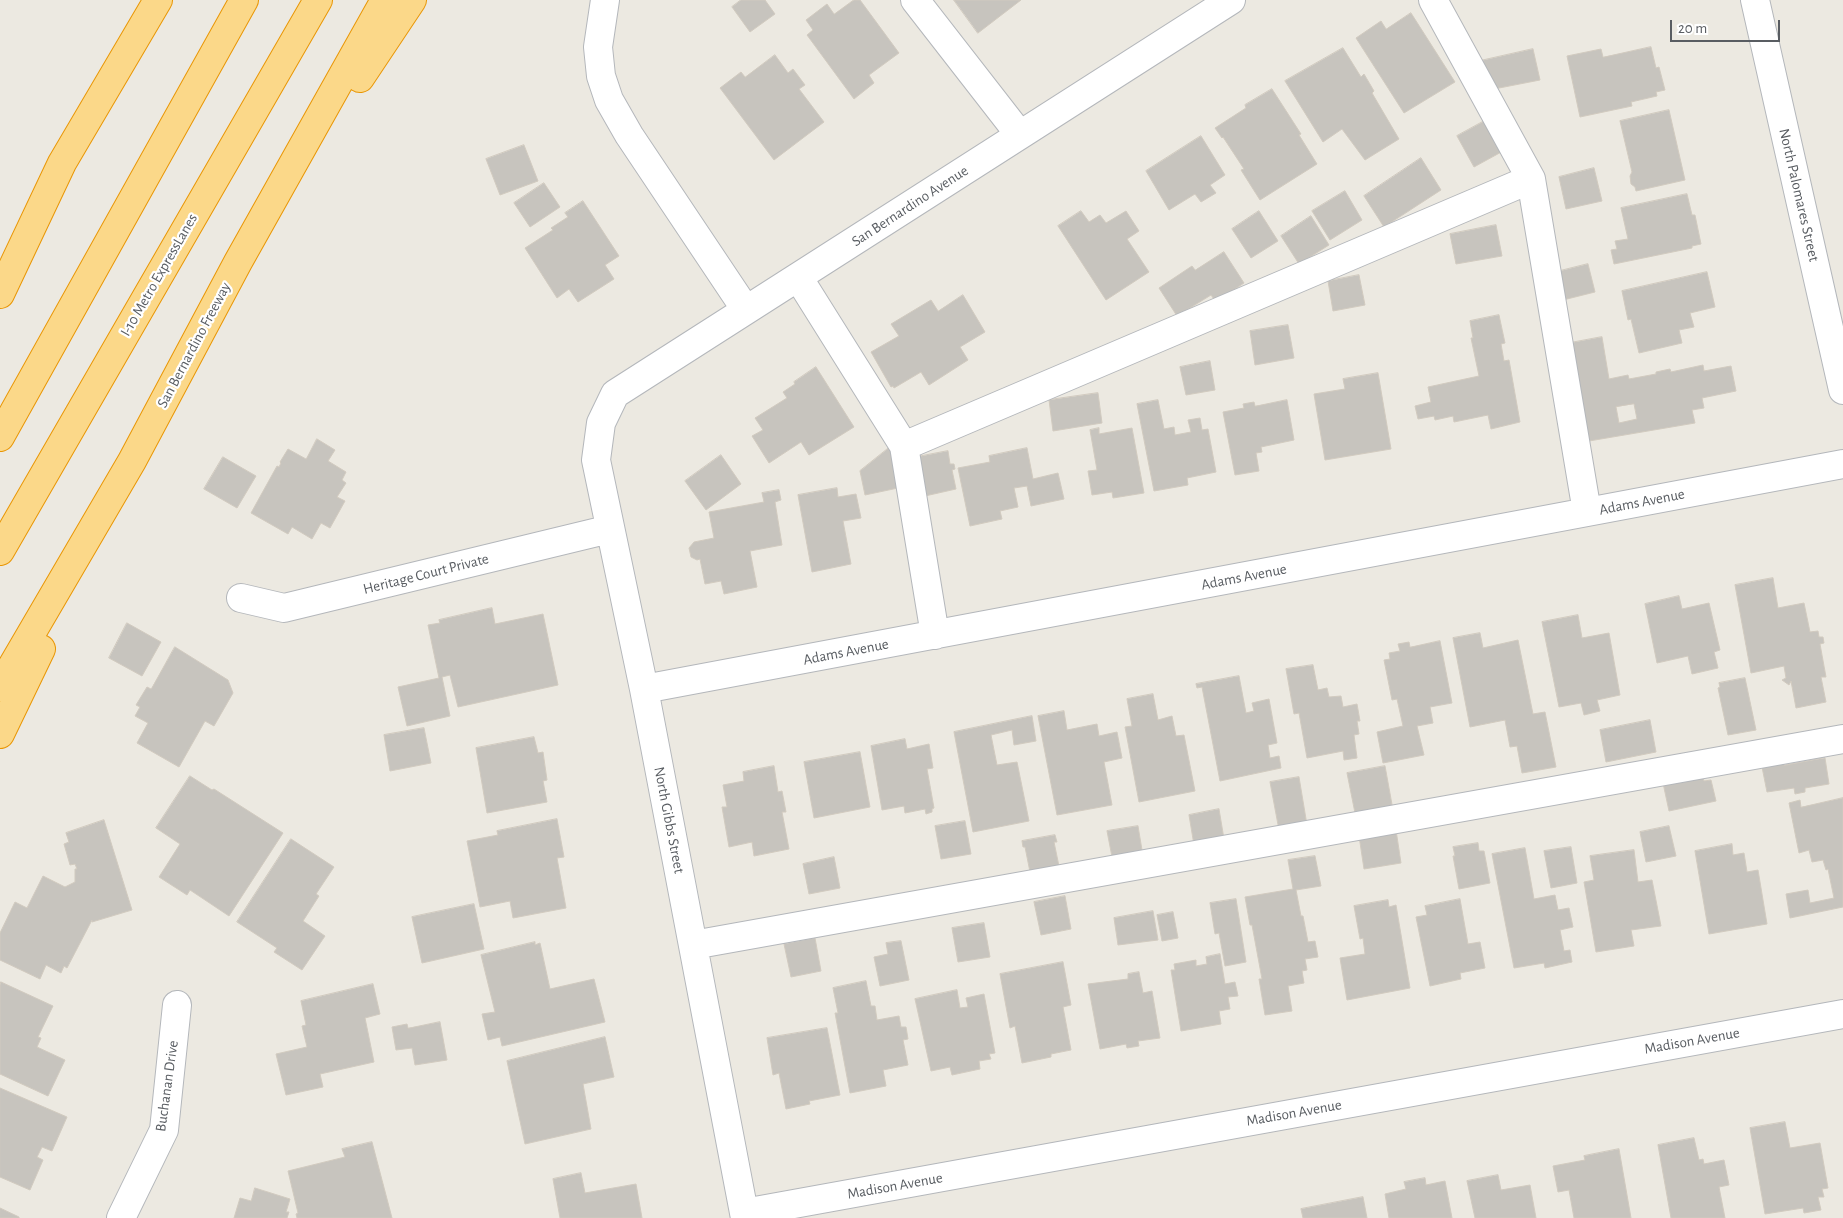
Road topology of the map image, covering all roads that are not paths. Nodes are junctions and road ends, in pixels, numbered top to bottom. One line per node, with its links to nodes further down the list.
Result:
1 (147, 0): 13 (highway)
2 (158, 0): 13 (highway)
3 (244, 0): 21 (highway)
4 (318, 0): 27 (highway, I-10 Metro ExpressLanes)
5 (385, 0): 15 (highway, San Bernardino Freeway)
6 (412, 0): 15 (highway)
7 (605, 0): 18 (street)
8 (916, 0): 12 (street)
9 (1231, 0): 12 (street, San Bernardino Avenue)
10 (1433, 0): 14 (street)
11 (1755, 0): 19 (street, North Palomares Street)
12 (1020, 135): 16 (street, San Bernardino Avenue)
13 (62, 163): 17 (highway)
14 (1531, 179): 22 (street); 25 (street)
15 (238, 262): 23 (highway, San Bernardino Freeway)
16 (798, 277): 18 (street, San Bernardino Avenue); 22 (street)
17 (0, 294)
18 (746, 310): 20 (street, San Bernardino Avenue)
19 (1843, 390)
20 (601, 423): 26 (street, North Gibbs Street)
21 (0, 437)
22 (904, 446): 29 (street)
23 (132, 461): 30 (highway, San Bernardino Freeway); 32 (highway)
24 (1843, 464): 25 (street, Adams Avenue)
25 (1587, 512): 29 (street, Adams Avenue)
26 (610, 529): 28 (street, Heritage Court Private); 31 (street, North Gibbs Street)
27 (0, 551)
28 (241, 598)
29 (935, 635): 31 (street, Adams Avenue)
30 (0, 687)
31 (644, 689): 34 (street, North Gibbs Street)
32 (0, 734)
33 (1843, 738): 34 (street)
34 (693, 945): 37 (street, North Gibbs Street)
35 (177, 1005): 38 (street, Buchanan Drive)
36 (1843, 1014): 37 (street, Madison Avenue)
37 (745, 1216)
38 (122, 1218)

